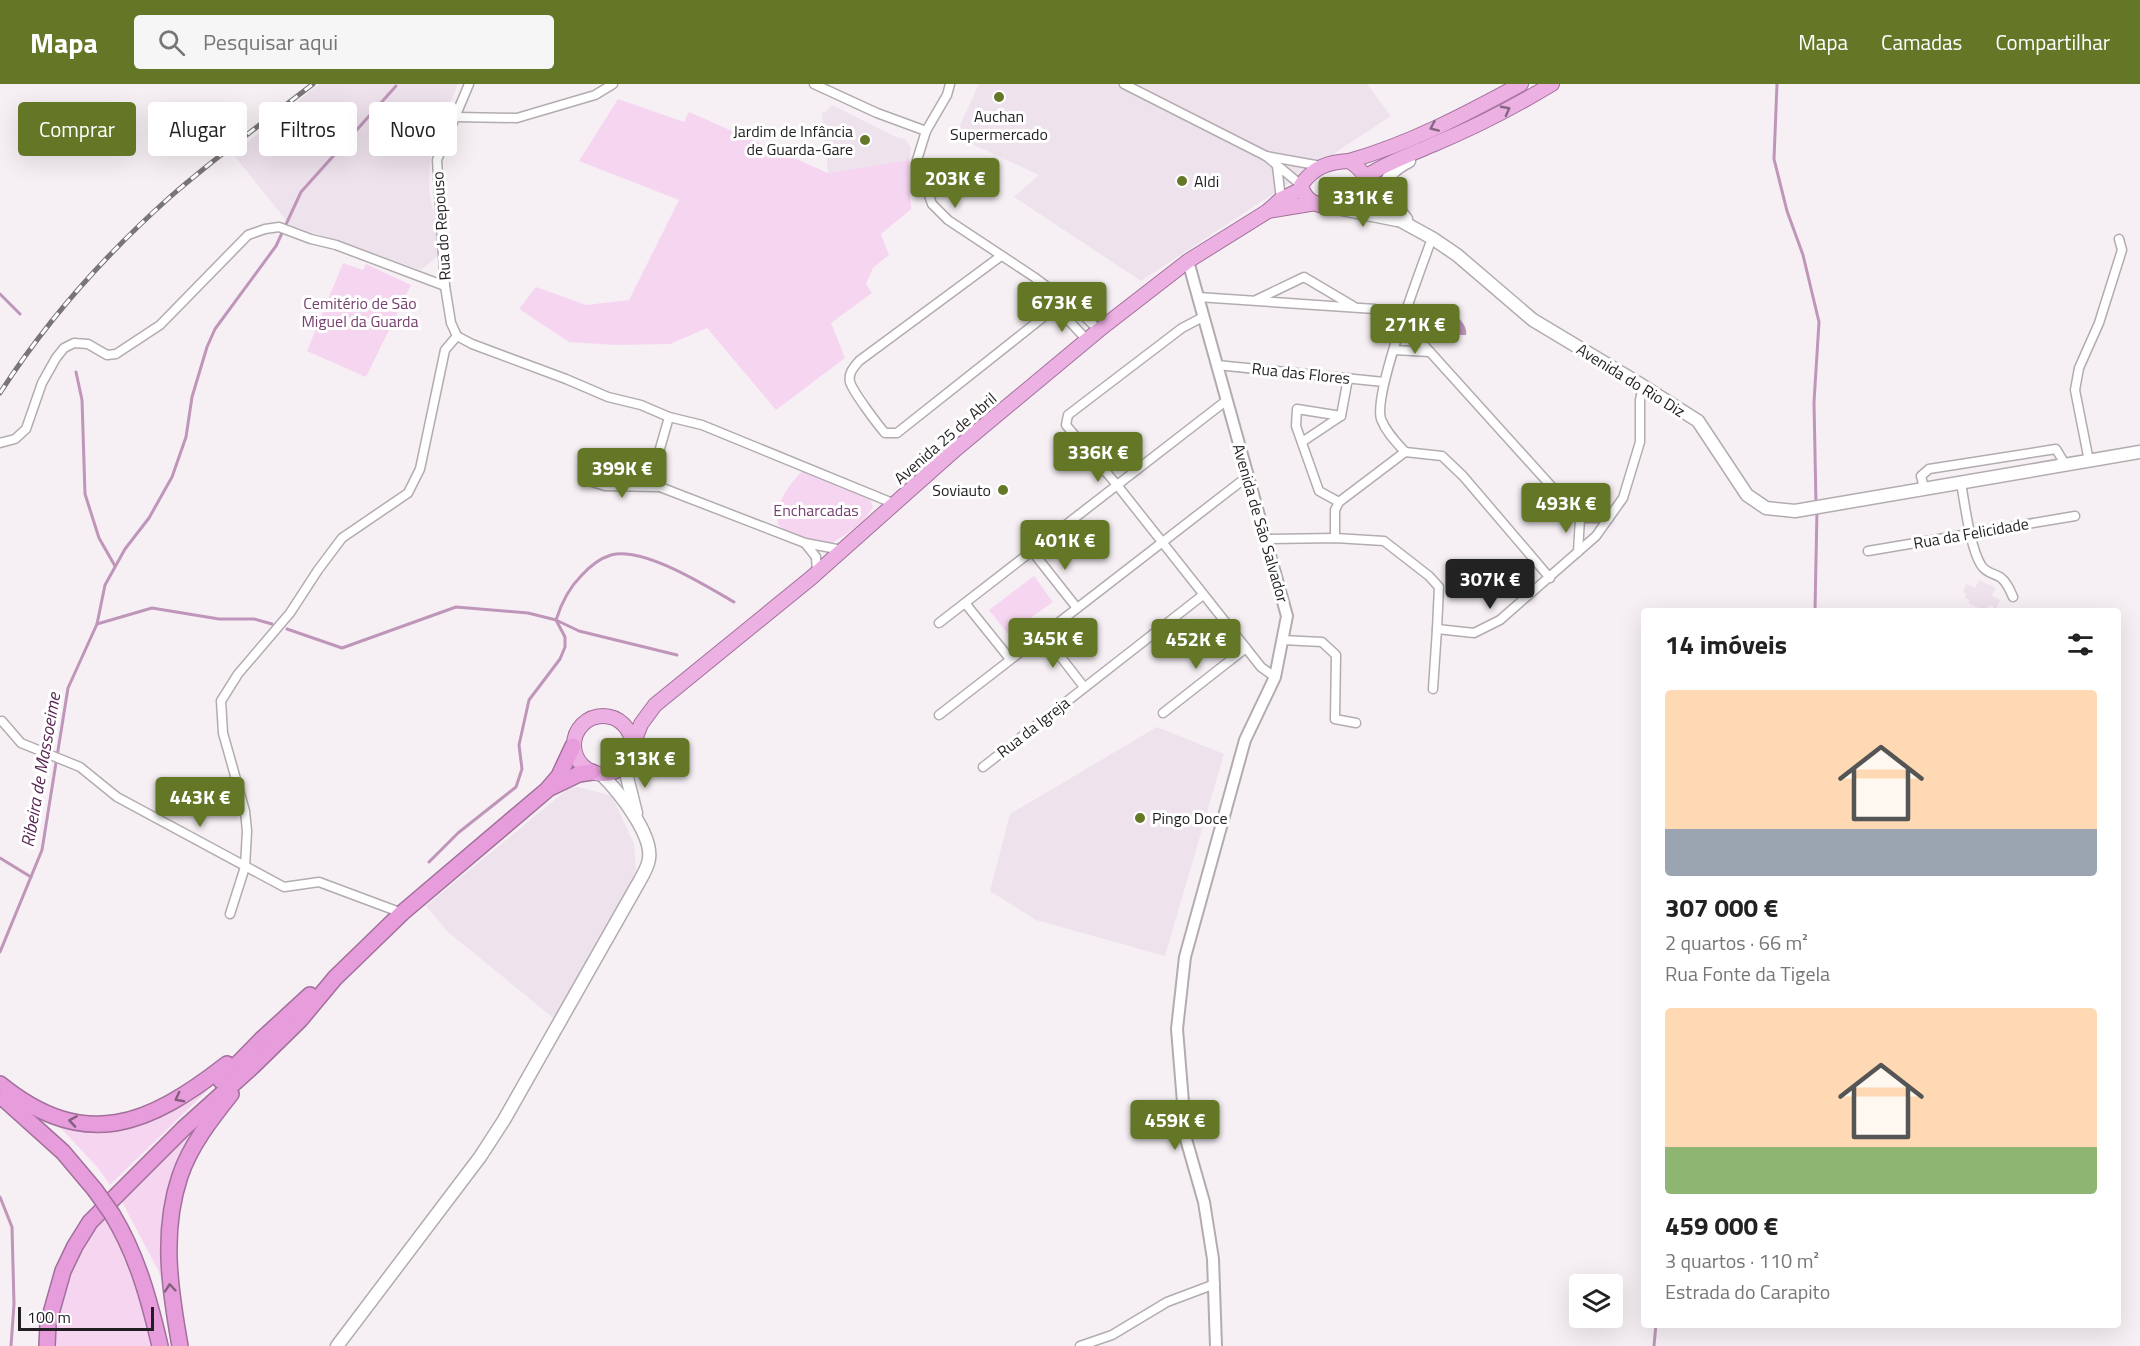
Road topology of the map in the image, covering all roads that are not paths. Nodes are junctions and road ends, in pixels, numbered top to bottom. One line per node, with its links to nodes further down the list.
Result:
1 (469, 84): 8 (street, Rua do Repouso)
2 (613, 84): 9 (street)
3 (814, 84): 10 (street)
4 (950, 84): 10 (street)
5 (1124, 84): 13 (street)
6 (1521, 84): 14 (highway, one-way to 14)
7 (1552, 84): 11 (highway, one-way to 7)
8 (457, 114)
9 (457, 117)
10 (926, 131): 26 (street)
11 (1419, 151): 17 (highway); 23 (main road)
12 (439, 156): 28 (street, Rua do Repouso)
13 (1266, 156): 15 (street); 16 (street)
14 (1349, 161): 16 (highway); 17 (highway)
15 (1277, 165): 18 (street); 19 (street)
16 (1322, 166): 18 (highway)
17 (1365, 181): 21 (highway); 23 (main road, Avenida do Rio Diz)
18 (1301, 187): 19 (highway, Avenida 25 de Abril); 20 (highway)
19 (1281, 199): 22 (highway, Avenida 25 de Abril)
20 (1316, 203): 21 (highway); 22 (highway, Avenida 25 de Abril)
21 (1330, 207): 23 (main road, Avenida do Rio Diz)
22 (1268, 211): 27 (highway, Avenida 25 de Abril)
23 (1407, 224): 24 (main road, Avenida do Rio Diz)
24 (1432, 238): 35 (street); 44 (main road, Avenida do Rio Diz)
25 (2119, 239): 52 (street)
26 (1001, 256): 29 (street); 32 (street)
27 (1188, 261): 30 (street, Avenida de São Salvador); 36 (highway, Avenida 25 de Abril)
28 (445, 286): 37 (street, Rua do Repouso); 49 (street)
29 (1059, 296): 32 (street); 36 (street)
30 (1198, 297): 31 (street); 34 (street, Avenida de São Salvador)
31 (1255, 301): 33 (street); 33 (street)
32 (1056, 307): 38 (street)
33 (1356, 308): 35 (street)
34 (1203, 317): 41 (street, Avenida de São Salvador); 57 (street)
35 (1403, 322): 39 (street); 40 (street)
36 (1099, 330): 38 (highway, Avenida 25 de Abril)
37 (457, 336): 47 (street); 102 (street)
38 (1088, 340): 61 (highway, Avenida 25 de Abril)
39 (1394, 350): 40 (street); 43 (street)
40 (1430, 352): 63 (street)
41 (1217, 364): 42 (street, Rua das Flores); 45 (street, Avenida de São Salvador)
42 (1348, 378): 43 (street, Rua das Flores); 46 (street)
43 (1384, 382): 50 (street)
44 (1643, 386): 59 (main road, Avenida do Rio Diz); 64 (street)
45 (1227, 400): 54 (street, Avenida de São Salvador); 57 (street)
46 (1341, 416): 48 (street); 48 (street)
47 (669, 417): 58 (street); 61 (street)
48 (1302, 442): 60 (street)
49 (0, 443)
50 (1405, 452): 60 (street); 75 (street)
51 (2140, 452): 52 (main road, Avenida do Rio Diz)
52 (2089, 461): 53 (main road, Avenida do Rio Diz)
53 (2065, 464): 56 (main road, Avenida do Rio Diz); 59 (street)
54 (1248, 476): 67 (street, Avenida de São Salvador); 68 (street)
55 (589, 481): 58 (street)
56 (1960, 483): 59 (main road, Avenida do Rio Diz); 65 (street)
57 (1117, 485): 68 (street); 72 (street)
58 (660, 487): 69 (street)
59 (1924, 488)
60 (1339, 501): 66 (street)
61 (895, 504): 70 (highway, Avenida 25 de Abril)
62 (2075, 516): 65 (street, Rua da Felicidade)
63 (1580, 518): 64 (street); 73 (street)
64 (1609, 519): 73 (street)
65 (1971, 533): 71 (street, Rua da Felicidade); 77 (street)
66 (1335, 538): 67 (street); 81 (street)
67 (1266, 539): 83 (street, Avenida de São Salvador)
68 (1162, 542): 76 (street); 79 (street)
69 (805, 543): 70 (street); 74 (street)
70 (843, 550): 74 (highway, Avenida 25 de Abril)
71 (1868, 550)
72 (1032, 551): 78 (street); 79 (street)
73 (1578, 552): 75 (street)
74 (817, 573): 89 (highway, Avenida 25 de Abril)
75 (1550, 578): 81 (street)
76 (1203, 595): 84 (street); 87 (street, Rua da Igreja)
77 (2013, 597)
78 (965, 603): 80 (street); 85 (street)
79 (1077, 608): 82 (street)
80 (939, 623)
81 (1437, 629): 88 (street)
82 (1043, 634): 85 (street); 87 (street, Rua da Igreja)
83 (1282, 640): 86 (street, Avenida de São Salvador); 94 (street)
84 (1246, 648): 86 (street); 90 (street)
85 (1010, 659): 91 (street)
86 (1275, 677): 110 (street, Avenida de São Salvador)
87 (1084, 687): 98 (street, Rua da Igreja)
88 (1433, 689)
89 (655, 705): 92 (highway, Avenida 25 de Abril); 96 (highway, Avenida 25 de Abril)
90 (1163, 712)
91 (939, 715)
92 (614, 718): 95 (highway, Avenida 25 de Abril); 96 (highway)
93 (2, 721): 102 (street)
94 (1356, 723)
95 (573, 746): 99 (highway); 100 (highway)
96 (632, 747): 97 (highway, Avenida 25 de Abril)
97 (624, 765): 99 (highway); 101 (main road)
98 (983, 767)
99 (597, 773): 100 (highway); 101 (main road)
100 (547, 790): 103 (highway)
101 (637, 820): 115 (main road)
102 (245, 867): 103 (street); 104 (street)
103 (402, 913): 105 (highway)
104 (230, 914)
105 (334, 978): 106 (highway); 107 (highway)
106 (261, 1040): 108 (highway, one-way to 108); 111 (highway)
107 (253, 1065): 112 (highway); 114 (highway, one-way to 107)
108 (0, 1084)
109 (0, 1096): 113 (highway, bridge)
110 (1215, 1284): 116 (street); 117 (street, Avenida de São Salvador)
111 (39, 1346)
112 (47, 1346)
113 (160, 1346)
114 (180, 1346)
115 (337, 1346)
116 (1080, 1346)
117 (1216, 1346)

